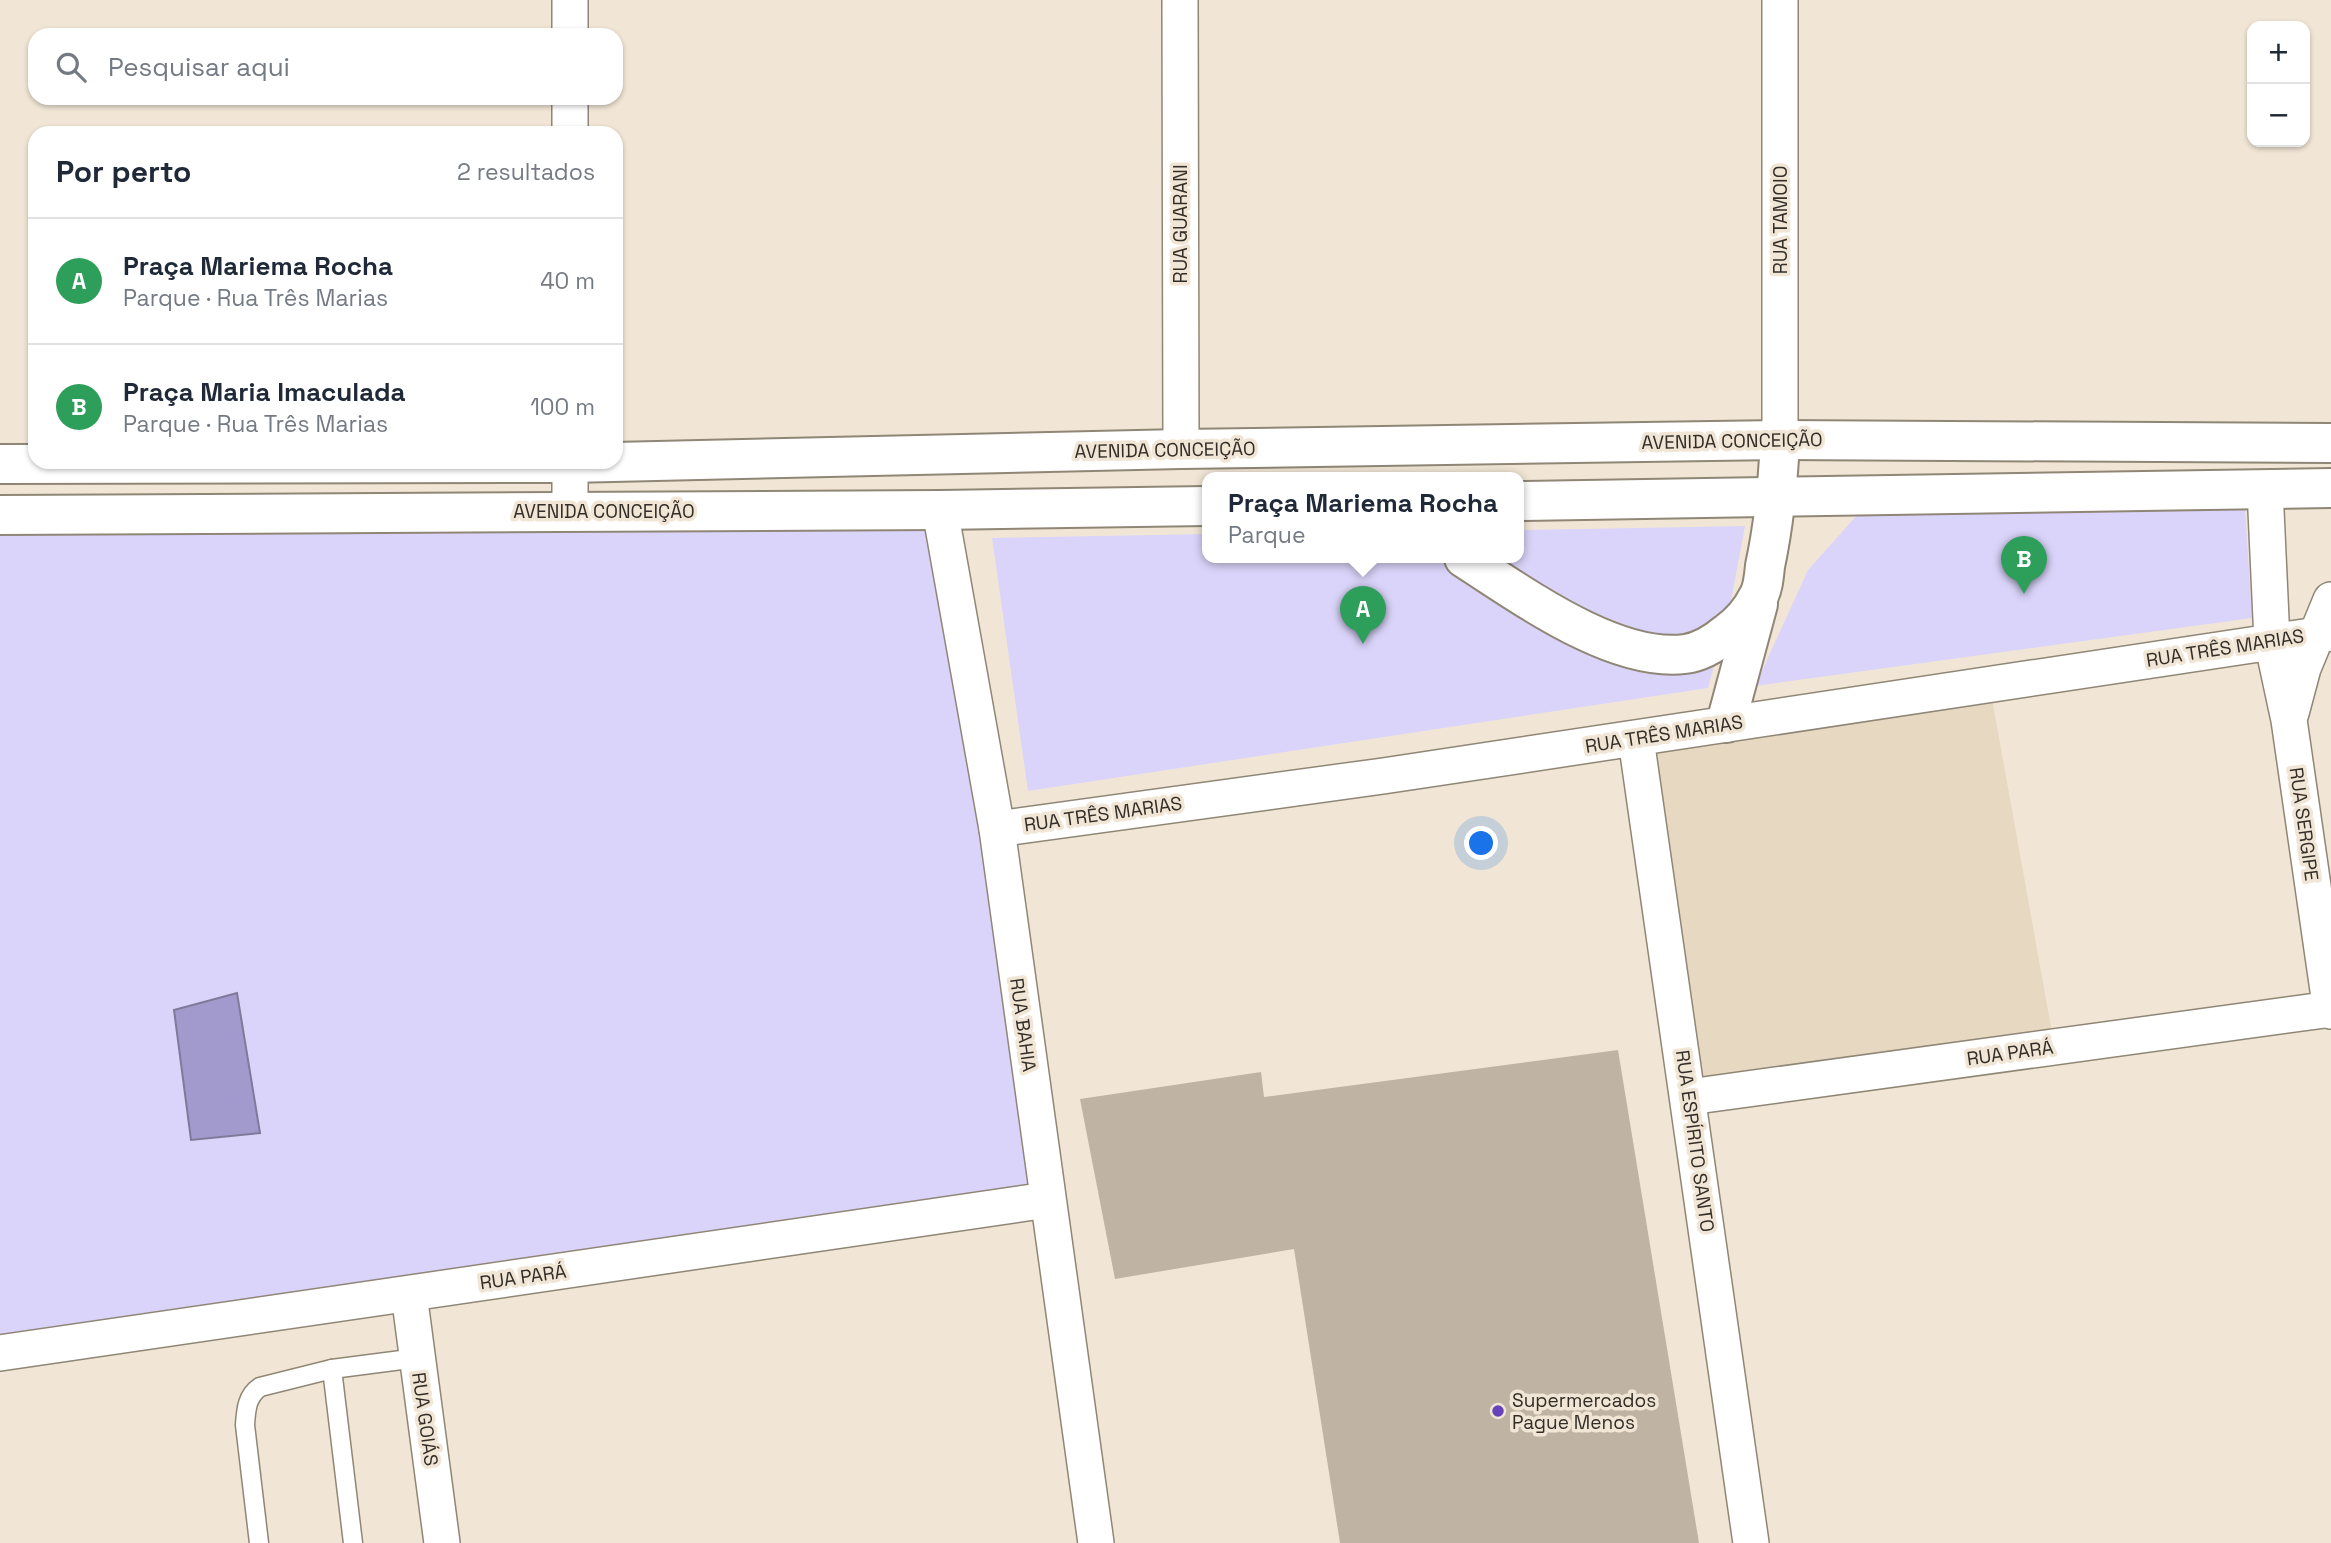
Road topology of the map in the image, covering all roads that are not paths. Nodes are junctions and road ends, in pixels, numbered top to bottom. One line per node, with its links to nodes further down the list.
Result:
1 (570, 0): 4 (street)
2 (1180, 0): 9 (street, RUA GUARANI)
3 (1780, 0): 7 (street, RUA TAMOIO)
4 (570, 28)
5 (570, 105): 6 (street)
6 (570, 126)
7 (1780, 440): 8 (main road, AVENIDA CONCEIÇÃO); 9 (main road, AVENIDA CONCEIÇÃO); 16 (main road)
8 (2331, 443)
9 (1181, 449): 10 (main road, AVENIDA CONCEIÇÃO)
10 (623, 462)
11 (0, 464): 12 (main road, AVENIDA CONCEIÇÃO)
12 (28, 464)
13 (570, 469): 20 (street)
14 (2331, 488): 15 (main road)
15 (2265, 489): 16 (main road); 26 (street, RUA SERGIPE)
16 (1777, 498): 17 (main road); 23 (main road)
17 (1524, 501)
18 (1202, 506): 19 (main road, AVENIDA CONCEIÇÃO)
19 (940, 510): 20 (main road, AVENIDA CONCEIÇÃO); 30 (street, RUA BAHIA)
20 (570, 511): 21 (main road, AVENIDA CONCEIÇÃO)
21 (0, 515)
22 (1472, 563): 23 (main road)
23 (1760, 595): 28 (main road)
24 (2331, 600): 25 (street, RUA SERGIPE)
25 (2323, 634): 26 (street, RUA TRÊS MARIAS); 27 (street, RUA SERGIPE)
26 (2272, 641): 27 (street, RUA SERGIPE); 28 (street, RUA TRÊS MARIAS)
27 (2289, 720): 31 (street, RUA SERGIPE)
28 (1726, 723): 29 (street, RUA TRÊS MARIAS)
29 (1636, 739): 30 (street, RUA TRÊS MARIAS); 32 (street, RUA ESPÍRITO SANTO)
30 (996, 828): 33 (street, RUA BAHIA)
31 (2331, 1009): 32 (street, RUA PARÁ)
32 (1689, 1097): 42 (street, RUA ESPÍRITO SANTO)
33 (1047, 1200): 34 (street, RUA PARÁ); 41 (street, RUA BAHIA)
34 (409, 1294): 35 (street, RUA PARÁ); 36 (street, RUA GOIÁS)
35 (0, 1353)
36 (417, 1358): 37 (lane); 40 (street, RUA GOIÁS)
37 (332, 1369): 38 (lane); 39 (lane)
38 (259, 1543)
39 (353, 1543)
40 (442, 1543)
41 (1096, 1543)
42 (1751, 1543)

